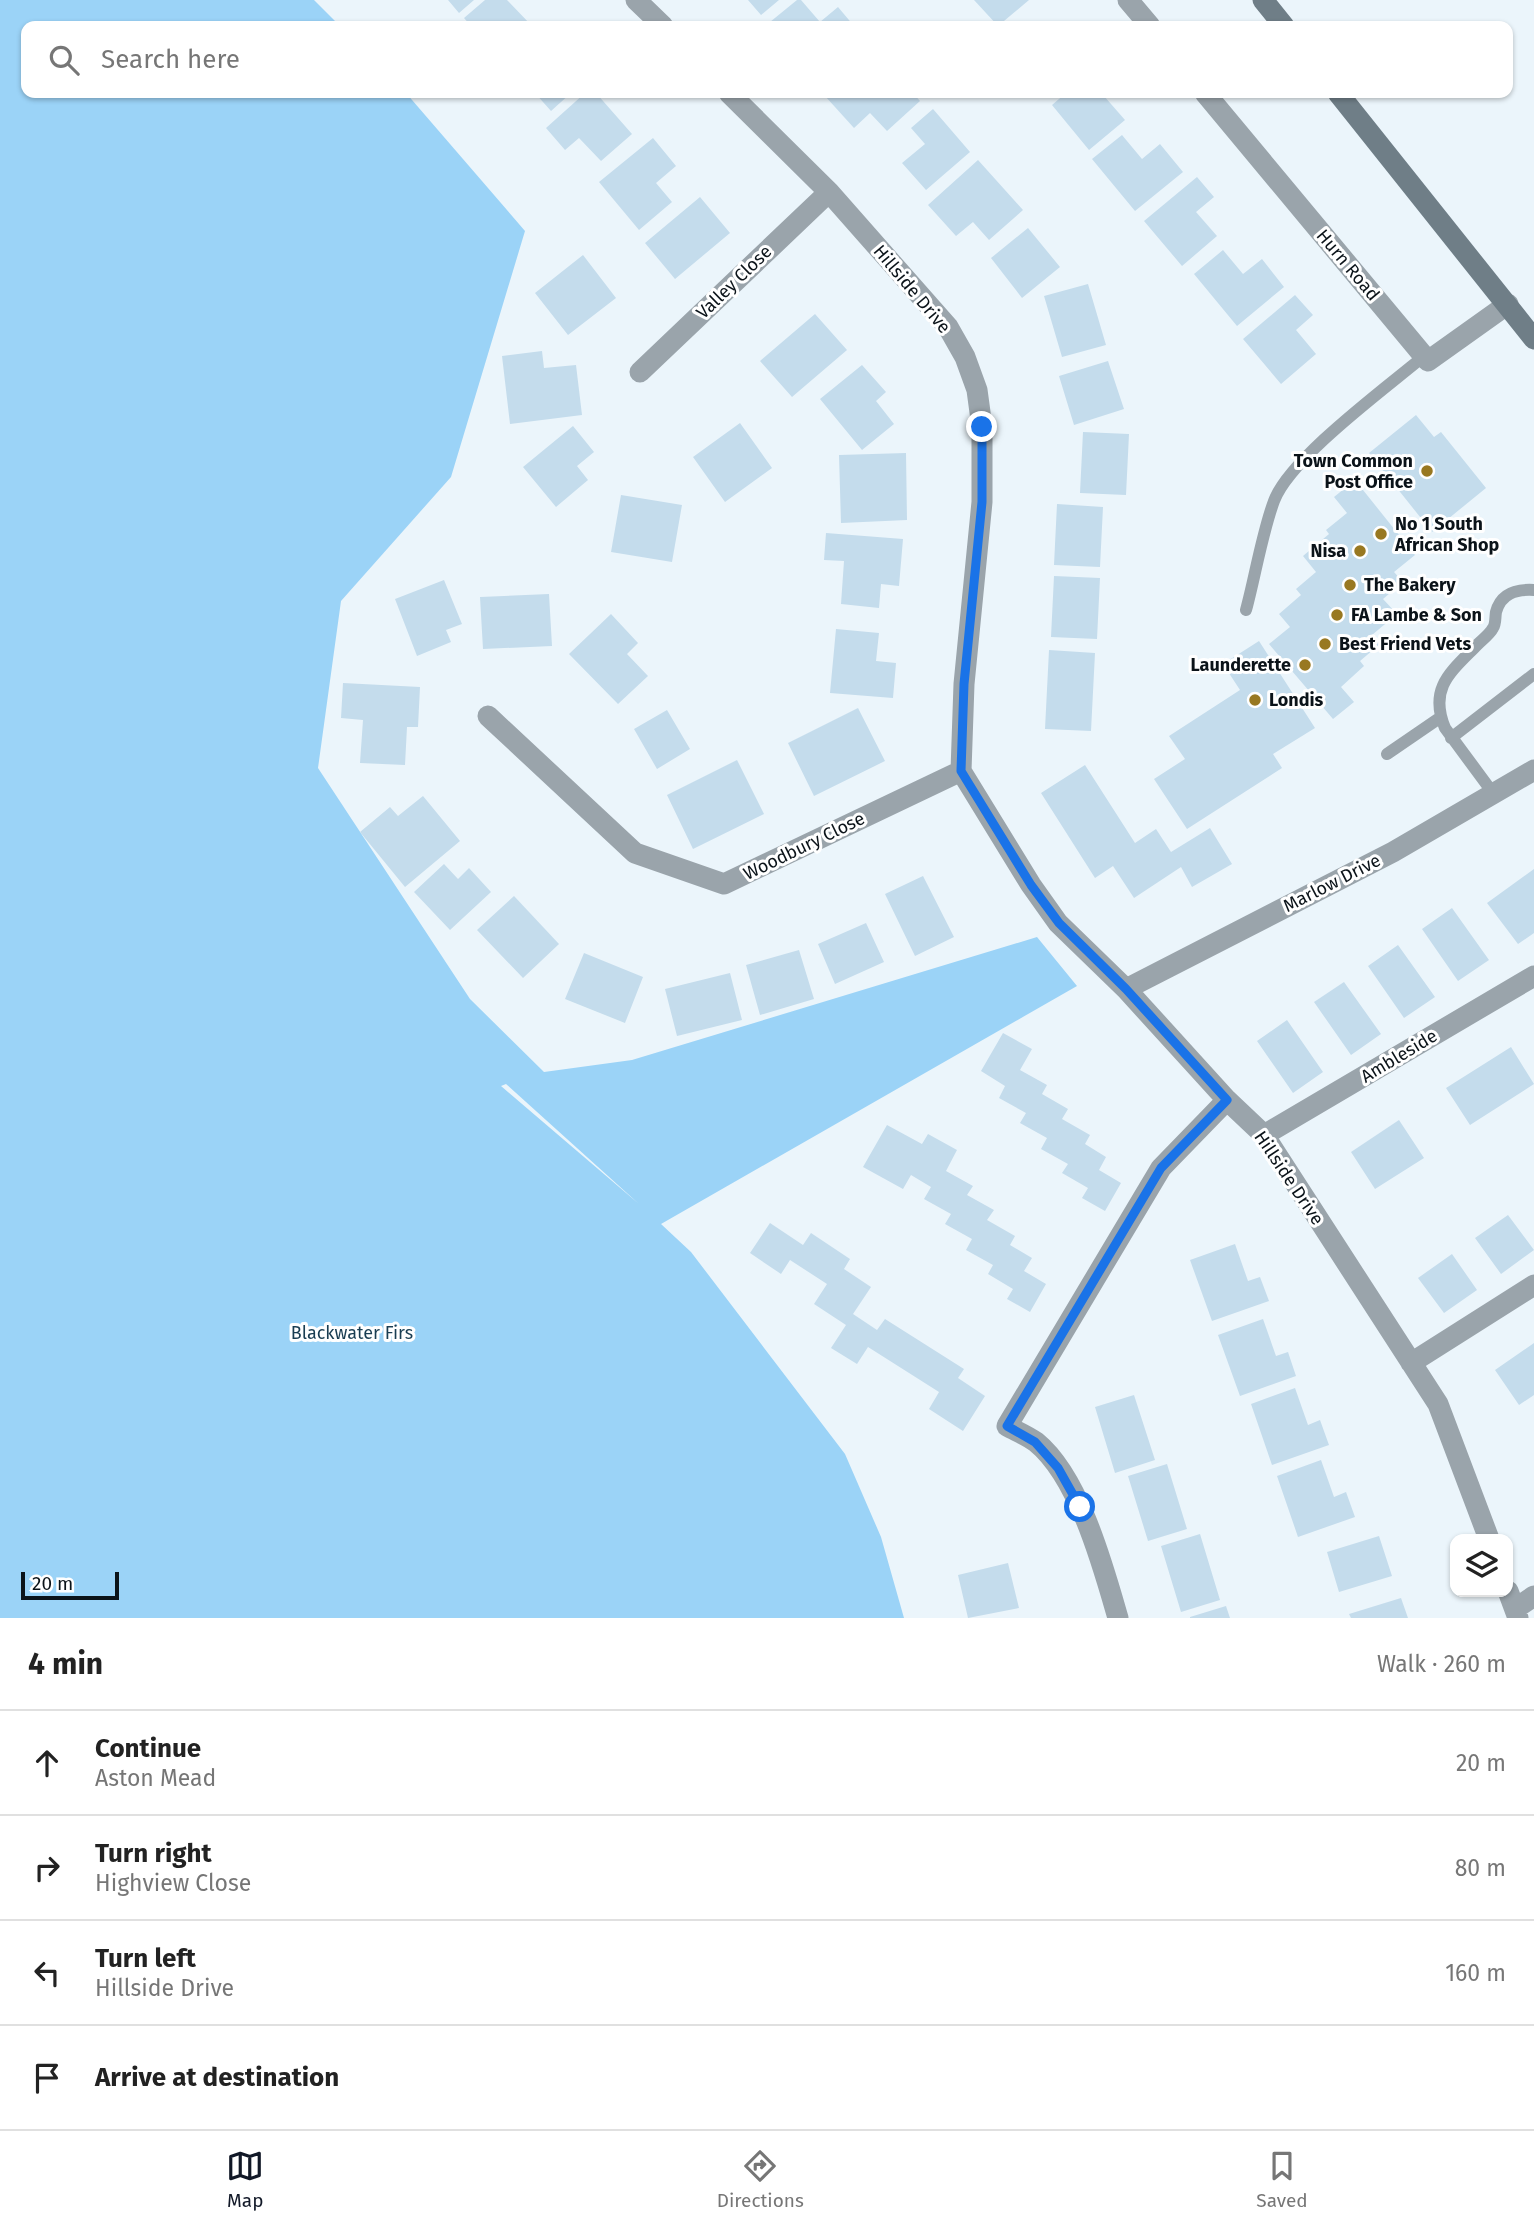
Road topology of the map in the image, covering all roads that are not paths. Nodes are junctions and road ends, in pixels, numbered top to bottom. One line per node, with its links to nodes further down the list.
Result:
1 (636, 0): 4 (street)
2 (1128, 0): 5 (street)
3 (1263, 0): 6 (main road)
4 (658, 21)
5 (1146, 21)
6 (1280, 21)
7 (734, 98): 10 (street, Hillside Drive)
8 (1209, 98): 13 (street, Hurn Road)
9 (1342, 98): 11 (main road)
10 (828, 192): 14 (street, Valley Close); 23 (street, Hillside Drive)
11 (1508, 304): 12 (main road); 13 (street)
12 (1534, 339)
13 (1424, 356): 16 (lane)
14 (639, 372)
15 (1534, 590): 19 (lane)
16 (1246, 610)
17 (1534, 674): 20 (lane)
18 (488, 716): 23 (street, Woodbury Close)
19 (1441, 717): 20 (lane); 21 (lane)
20 (1451, 738): 24 (lane)
21 (1387, 754)
22 (1534, 770): 24 (street, Marlow Drive)
23 (961, 771): 26 (street, Hillside Drive)
24 (1493, 793): 26 (street, Marlow Drive)
25 (1534, 976): 28 (street, Ambleside)
26 (1126, 989): 27 (street, Hillside Drive)
27 (1227, 1100): 28 (street, Hillside Drive); 34 (street)
28 (1264, 1135): 30 (street, Hillside Drive)
29 (1534, 1285): 30 (street)
30 (1411, 1363): 31 (street, Hillside Drive)
31 (1487, 1534)
32 (1534, 1596): 33 (street)
33 (1513, 1606)
34 (1118, 1618)

